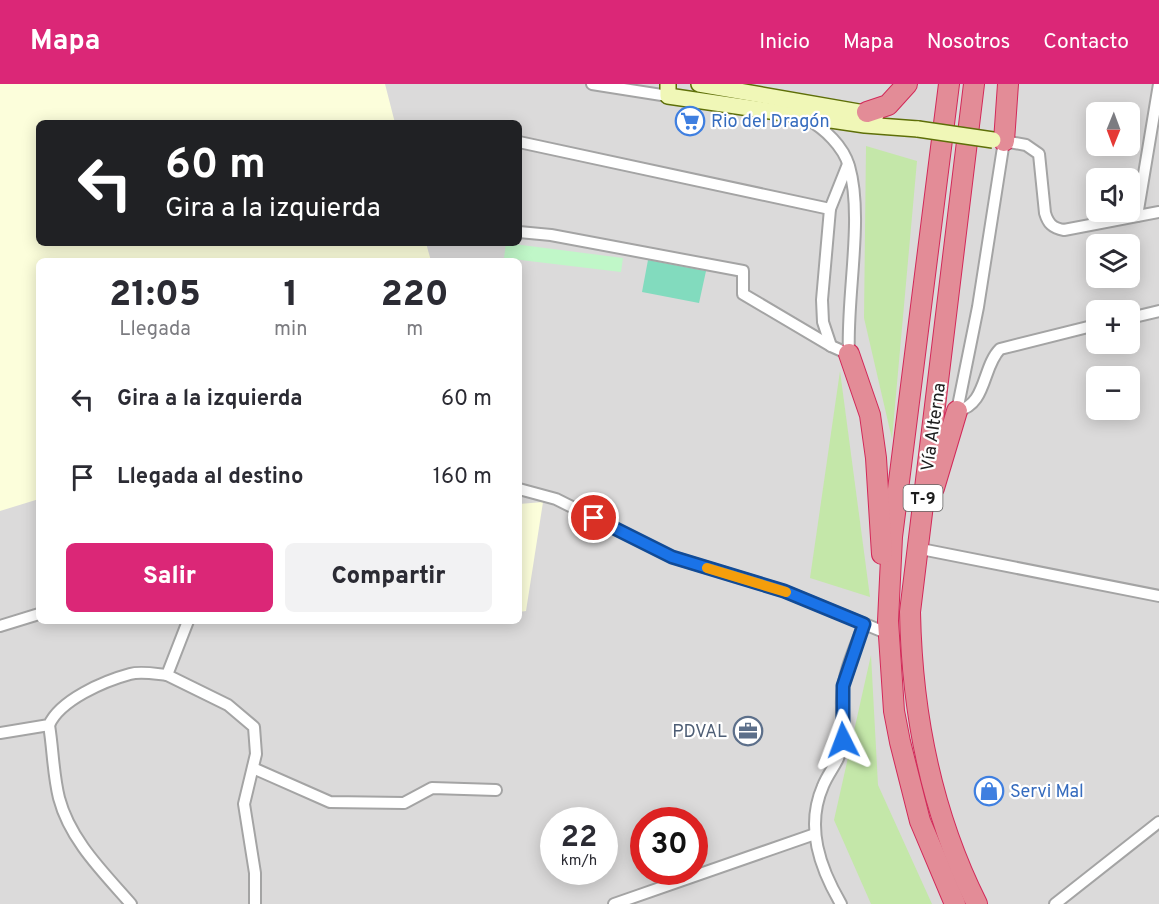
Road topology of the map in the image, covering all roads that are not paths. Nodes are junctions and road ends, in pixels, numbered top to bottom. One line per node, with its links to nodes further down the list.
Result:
1 (591, 84): 8 (street)
2 (699, 84): 9 (main road)
3 (907, 84): 9 (highway)
4 (949, 84): 34 (highway, Vía Alterna / T-9)
5 (974, 84): 28 (highway, Vía Alterna / T-9)
6 (1008, 84): 12 (highway)
7 (1159, 84): 15 (street)
8 (675, 90): 10 (main road)
9 (867, 112): 11 (main road)
10 (801, 116): 11 (main road); 14 (street, T-9)
11 (901, 126): 12 (main road, bridge)
12 (999, 141): 19 (street); 26 (street)
13 (522, 143): 16 (street)
14 (848, 163): 16 (street); 25 (street, T-9)
15 (1140, 198)
16 (830, 208): 24 (street)
17 (1159, 212): 18 (street)
18 (1140, 215)
19 (1106, 222)
20 (522, 232): 24 (street)
21 (1159, 312): 22 (street)
22 (1140, 316)
23 (1086, 327): 26 (street)
24 (831, 346): 25 (street)
25 (849, 354): 34 (highway, T-9)
26 (957, 411): 28 (highway)
27 (522, 490): 32 (street)
28 (916, 548): 29 (street); 47 (highway, Vía Alterna / T-9)
29 (1159, 596)
30 (36, 615): 33 (street)
31 (187, 624): 35 (street)
32 (864, 624): 34 (street); 41 (street)
33 (0, 626)
34 (889, 627): 46 (highway, Vía Alterna / T-9)
35 (167, 675): 36 (street); 38 (street)
36 (49, 725): 37 (street); 42 (street)
37 (0, 733)
38 (253, 768): 39 (street); 43 (street)
39 (496, 790)
40 (1158, 825): 48 (street)
41 (815, 834): 44 (street); 45 (street)
42 (130, 904)
43 (255, 904)
44 (614, 904)
45 (841, 904)
46 (955, 904)
47 (977, 904)
48 (1055, 904)

